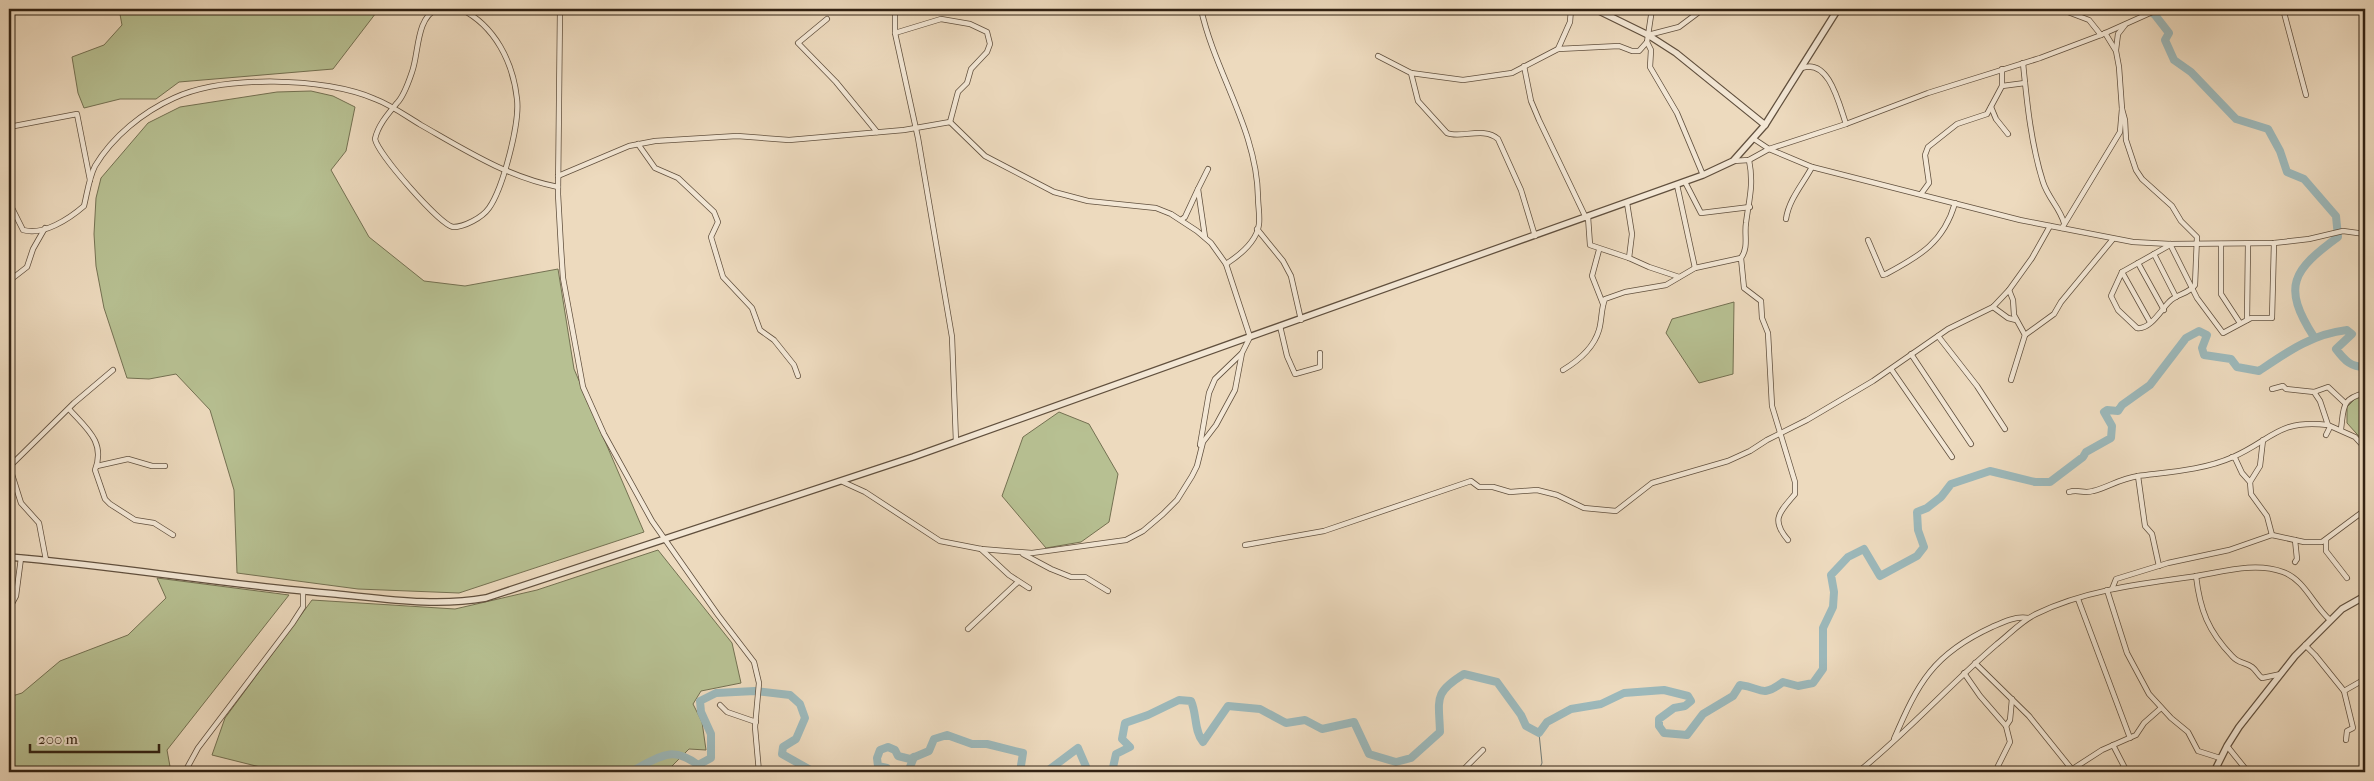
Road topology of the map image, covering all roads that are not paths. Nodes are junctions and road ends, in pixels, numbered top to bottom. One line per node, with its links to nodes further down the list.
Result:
1 (437, 9): 31 (street)
2 (462, 9): 48 (street)
3 (560, 9): 50 (street)
4 (895, 9): 16 (street)
5 (1202, 9): 67 (street)
6 (1571, 9): 20 (street)
7 (1595, 9): 18 (street)
8 (1652, 9): 18 (street)
9 (1703, 9): 18 (street)
10 (1838, 9): 25 (street)
11 (2060, 9): 17 (street)
12 (2283, 9): 30 (street)
13 (2156, 10): 15 (street)
14 (827, 19): 39 (street)
15 (2128, 22): 17 (street); 21 (street)
16 (896, 33): 34 (street); 38 (street)
17 (2103, 34): 21 (street); 23 (street)
18 (1648, 35): 19 (street); 36 (street)
19 (1648, 42): 20 (street); 49 (street)
20 (1558, 49): 24 (street)
21 (2116, 51): 33 (street)
22 (1378, 56): 27 (street)
23 (2023, 63): 26 (street); 28 (street)
24 (1524, 66): 27 (street); 61 (street)
25 (1802, 68): 35 (street); 36 (street)
26 (2002, 69): 29 (street); 35 (street)
27 (1411, 73): 69 (street)
28 (2025, 83): 29 (street); 64 (street)
29 (2002, 86): 32 (street)
30 (2306, 95)
31 (393, 107): 48 (street); 48 (street); 51 (street)
32 (1991, 107): 40 (street); 56 (street)
33 (2122, 109): 64 (street); 74 (street)
34 (950, 122): 38 (street); 63 (street)
35 (1846, 124): 43 (street)
36 (1765, 125): 41 (street)
37 (9, 127): 51 (street)
38 (915, 128): 39 (street); 122 (street)
39 (877, 132): 42 (street)
40 (2008, 134)
41 (1754, 139): 43 (street); 45 (street)
42 (638, 144): 50 (street); 109 (street)
43 (1769, 149): 44 (street); 46 (street)
44 (1749, 160): 45 (street); 60 (street)
45 (1733, 161): 49 (street)
46 (1812, 167): 56 (street); 62 (street)
47 (1208, 169): 55 (street)
48 (504, 170): 54 (street)
49 (1702, 175): 52 (street)
50 (558, 176): 54 (street)
51 (91, 182): 66 (street)
52 (1685, 182): 53 (street); 60 (street)
53 (1677, 185): 59 (street); 84 (street)
54 (558, 186): 138 (street)
55 (1198, 189): 63 (street); 70 (street)
56 (1921, 194): 58 (street)
57 (9, 202): 66 (street)
58 (1955, 203): 65 (street); 72 (street)
59 (1627, 204): 61 (street); 80 (street)
60 (1750, 207): 81 (street)
61 (1587, 217): 69 (street); 78 (street)
62 (1786, 219)
63 (1181, 220): 70 (street)
64 (2063, 225): 65 (street); 71 (street)
65 (2050, 226): 89 (street)
66 (46, 227): 87 (street)
67 (1257, 229): 83 (street); 94 (street)
68 (2365, 234): 73 (street)
69 (1535, 236): 94 (street)
70 (1205, 237): 83 (street)
71 (2113, 239): 77 (street); 100 (street)
72 (1868, 240)
73 (2274, 243): 76 (street); 96 (street)
74 (2197, 244): 75 (street); 77 (street); 88 (street)
75 (2221, 244): 76 (street); 98 (street)
76 (2248, 244): 96 (street)
77 (2170, 245): 79 (street); 88 (street)
78 (1599, 250): 80 (street); 91 (street)
79 (2154, 254): 82 (street); 90 (street)
80 (1629, 258): 86 (street)
81 (1741, 258): 84 (street); 119 (street)
82 (2138, 263): 85 (street); 93 (street)
83 (1226, 264): 101 (street)
84 (1695, 268): 86 (street)
85 (2122, 272): 97 (street); 97 (street)
86 (1679, 277): 91 (street)
87 (9, 281)
88 (2193, 288): 90 (street); 98 (street)
89 (2010, 290): 92 (street); 95 (street)
90 (2176, 297): 93 (street)
91 (1603, 304): 108 (street)
92 (1993, 307): 95 (street); 102 (street)
93 (2164, 310): 97 (street)
94 (1301, 320): 99 (street)
95 (2016, 320): 100 (street)
96 (2247, 320): 98 (street)
97 (2150, 322)
98 (2240, 323)
99 (1280, 326): 101 (street); 103 (street)
100 (2025, 335): 110 (street)
101 (1250, 336): 104 (street); 122 (street)
102 (1938, 336): 105 (street); 117 (street)
103 (1320, 352)
104 (1242, 353): 125 (street); 125 (street)
105 (1911, 354): 106 (street); 123 (street)
106 (1891, 369): 119 (street); 126 (street)
107 (113, 370): 115 (street)
108 (1564, 370)
109 (798, 376)
110 (2011, 380)
111 (2272, 389): 112 (street)
112 (2314, 392): 114 (street); 116 (street)
113 (2365, 393): 114 (street)
114 (2345, 403): 118 (street)
115 (68, 409): 128 (street); 129 (street)
116 (2329, 426): 118 (street); 120 (street); 121 (street)
117 (2005, 429)
118 (2342, 429): 124 (street)
119 (1780, 433): 139 (street); 142 (street)
120 (2326, 435)
121 (2263, 440): 127 (street); 133 (street)
122 (956, 442): 132 (street)
123 (1971, 444)
124 (2365, 448)
125 (1200, 449): 144 (street)
126 (1952, 457)
127 (2232, 458): 131 (street); 133 (street)
128 (9, 466): 147 (street)
129 (97, 466): 130 (street); 136 (street)
130 (166, 466)
131 (2138, 476): 134 (street); 149 (street)
132 (843, 482): 138 (street); 143 (street)
133 (2250, 482): 137 (street)
134 (2069, 492)
135 (2365, 510): 141 (street)
136 (173, 534)
137 (2272, 535): 140 (street); 149 (street)
138 (664, 540): 157 (street); 173 (street)
139 (1788, 540)
140 (2295, 540): 141 (street); 148 (street)
141 (2326, 540): 151 (street)
142 (1245, 545)
143 (981, 549): 144 (street); 152 (street)
144 (1022, 554): 156 (street)
145 (9, 557): 146 (street)
146 (21, 558): 147 (street); 160 (street)
147 (46, 560): 157 (street)
148 (2295, 562)
149 (2160, 566): 154 (street)
150 (2196, 576): 154 (street); 162 (street); 167 (street)
151 (2347, 578)
152 (1018, 582): 153 (street); 163 (street)
153 (1029, 588)
154 (2112, 589): 155 (street)
155 (2107, 590): 159 (street); 172 (street)
156 (1108, 591)
157 (303, 592): 183 (street)
158 (2365, 596): 162 (street)
159 (2078, 599): 161 (street); 175 (street)
160 (9, 609)
161 (2028, 618): 165 (street); 177 (street)
162 (2330, 620): 164 (street)
163 (968, 629)
164 (2305, 645): 167 (street); 169 (street)
165 (1975, 663): 166 (street); 170 (street)
166 (1964, 673): 174 (street); 177 (street)
167 (2282, 673): 179 (street)
168 (2365, 679): 169 (street)
169 (2344, 691): 176 (street)
170 (2012, 700): 174 (street); 182 (street)
171 (720, 706): 173 (street)
172 (2161, 708): 175 (street); 181 (street)
173 (756, 722): 184 (street)
174 (2006, 726): 187 (street)
175 (2130, 738): 178 (street)
176 (2346, 740)
177 (1893, 743): 186 (street)
178 (2113, 745): 182 (street); 188 (street)
179 (2227, 746): 181 (street); 190 (street)
180 (1483, 750): 185 (street)
181 (2220, 758): 189 (street)
182 (2071, 771)
183 (187, 772)
184 (760, 772)
185 (1461, 772)
186 (1858, 772)
187 (1995, 772)
188 (2127, 772)
189 (2214, 772)
190 (2248, 772)

